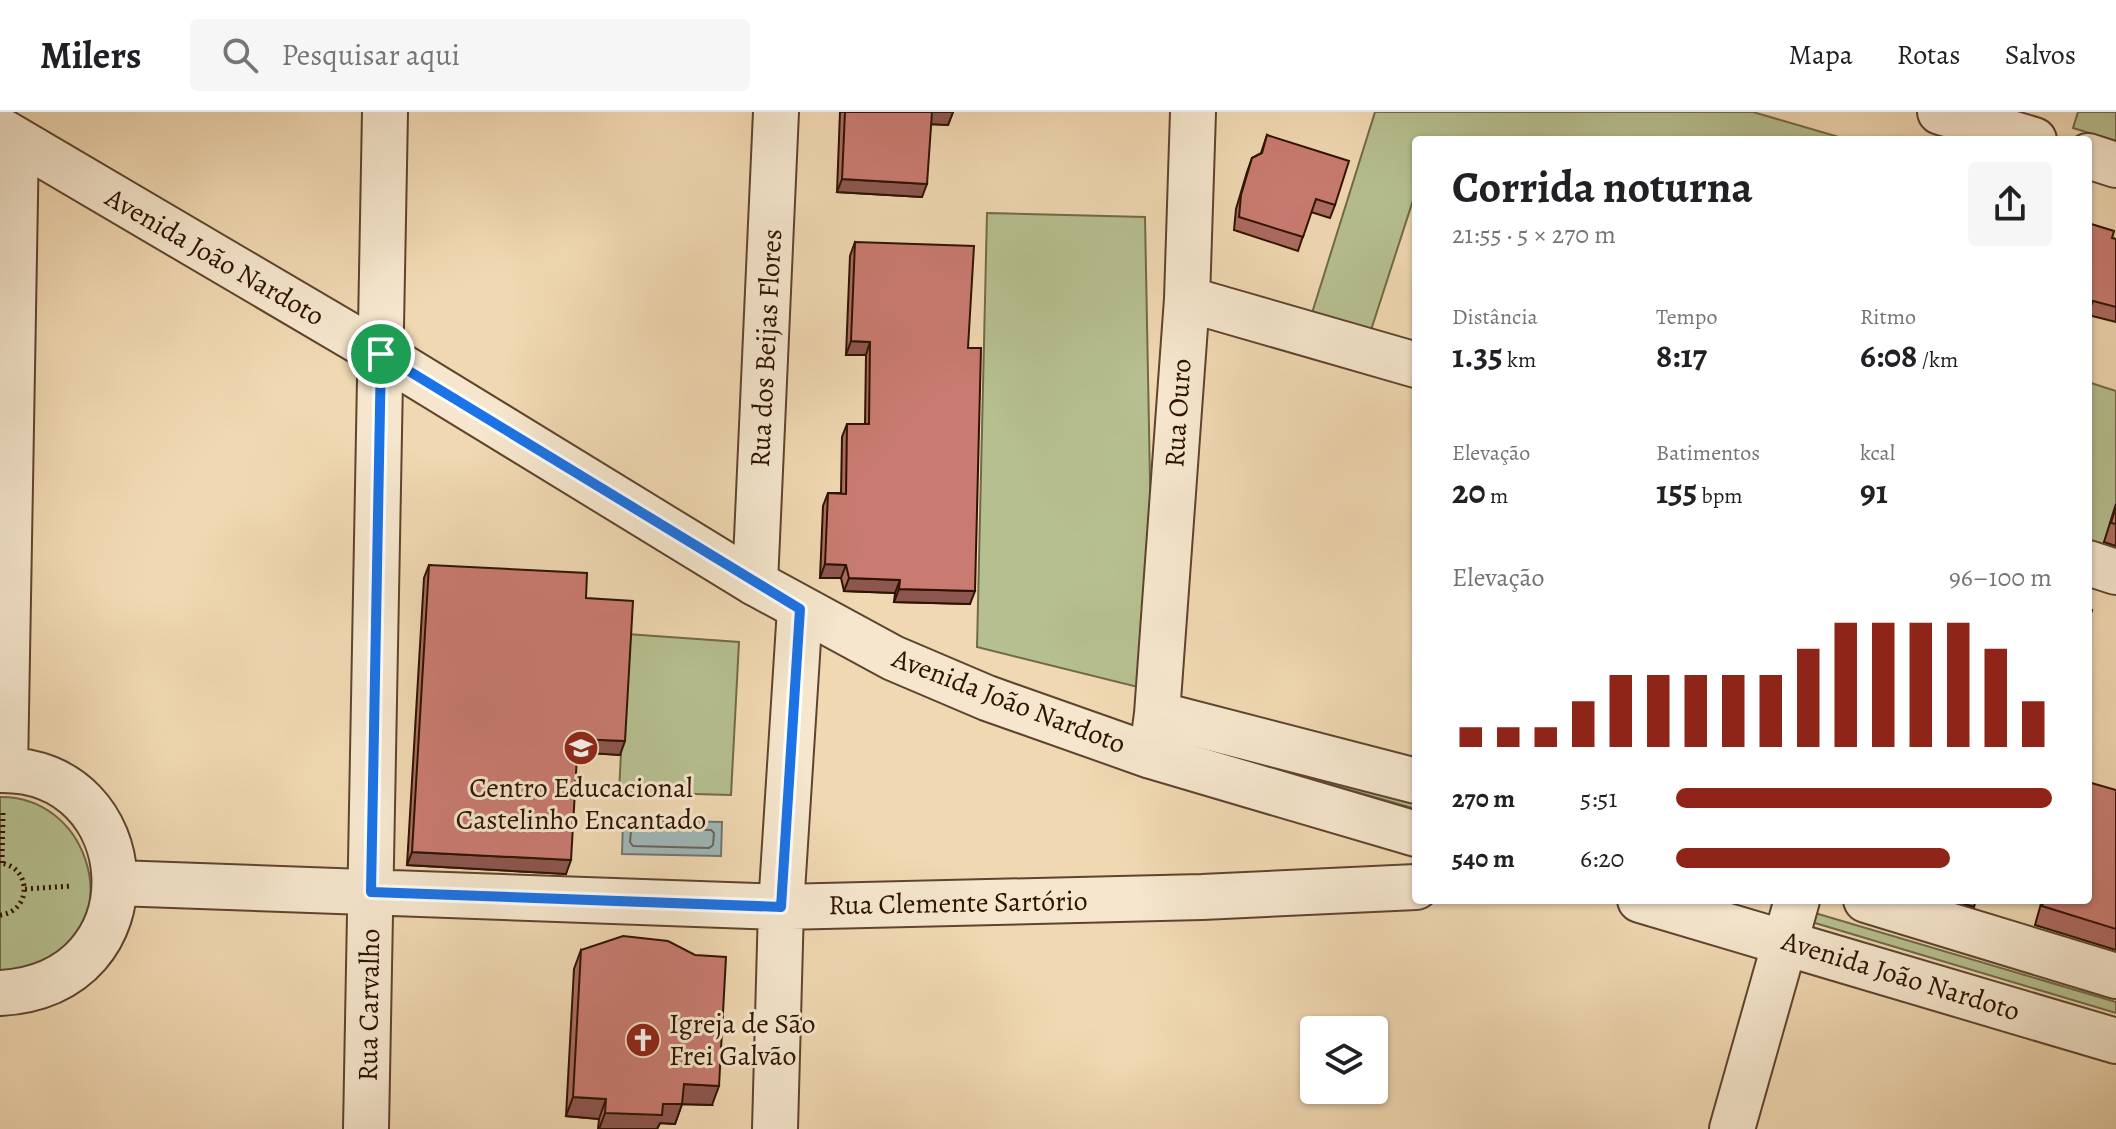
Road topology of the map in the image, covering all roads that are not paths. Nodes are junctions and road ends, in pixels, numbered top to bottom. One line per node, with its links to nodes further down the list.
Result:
1 (385, 112): 12 (street, Rua Carvalho)
2 (776, 112): 16 (street, Rua dos Beijas Flores)
3 (1193, 112): 11 (street, Rua Ouro)
4 (1940, 112): 7 (street)
5 (2039, 112): 8 (street)
6 (8, 135): 12 (street, Avenida João Nardoto); 19 (street)
7 (2019, 136)
8 (2033, 136)
9 (2092, 157): 10 (street)
10 (2116, 165)
11 (1187, 299): 13 (street); 18 (street, Rua Ouro)
12 (381, 354): 16 (street, Avenida João Nardoto); 24 (street, Rua Carvalho)
13 (1412, 364)
14 (2092, 564): 15 (street)
15 (2116, 572)
16 (755, 583): 17 (street, Avenida João Nardoto)
17 (800, 609): 18 (street, Avenida João Nardoto); 28 (street)
18 (1154, 735): 20 (street, Avenida João Nardoto); 21 (street, Avenida João Nardoto)
19 (2, 770): 22 (street)
20 (1412, 780)
21 (1412, 832)
22 (116, 883): 24 (street, Rua Clemente Sartório); 31 (street)
23 (1412, 887): 28 (street, Rua Clemente Sartório)
24 (371, 892): 28 (street, Rua Clemente Sartório); 33 (street, Rua Carvalho)
25 (1654, 904): 29 (street, Avenida João Nardoto)
26 (1796, 904): 29 (street)
27 (1879, 904): 30 (street)
28 (781, 907): 34 (street)
29 (1785, 941): 32 (street, Avenida João Nardoto); 35 (street)
30 (2116, 976)
31 (0, 993)
32 (2116, 1041)
33 (366, 1129)
34 (775, 1129)
35 (1732, 1129)

